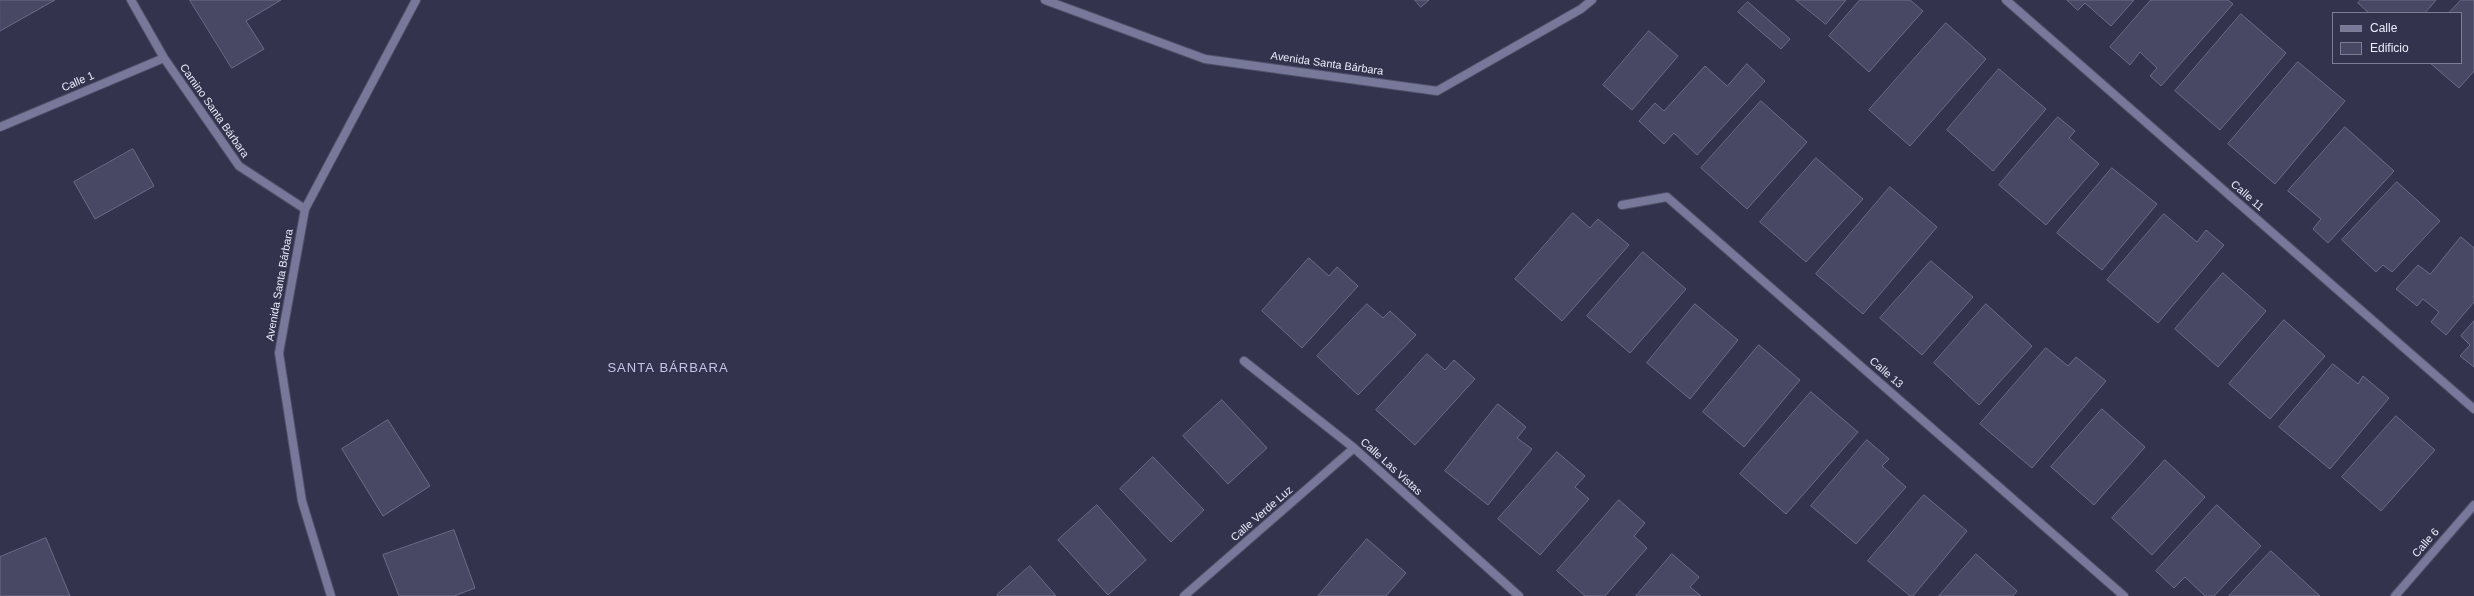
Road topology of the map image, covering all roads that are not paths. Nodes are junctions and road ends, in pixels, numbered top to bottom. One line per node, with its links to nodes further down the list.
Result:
1 (132, 0): 6 (street, Camino Santa Bárbara)
2 (416, 0): 9 (street, Avenida Santa Bárbara)
3 (1045, 0): 4 (street, Avenida Santa Bárbara)
4 (1592, 0)
5 (2006, 0): 11 (street, Calle 11)
6 (164, 58): 7 (street, Calle 1); 9 (street, Camino Santa Bárbara)
7 (0, 127)
8 (1622, 206): 17 (street, Calle 13)
9 (305, 209): 14 (street, Avenida Santa Bárbara)
10 (1244, 361): 12 (street, Calle Las Vistas)
11 (2474, 409)
12 (1354, 448): 15 (street, Calle Verde Luz); 16 (street, Calle Las Vistas)
13 (2474, 505): 18 (street, Calle 6)
14 (331, 596)
15 (1184, 596)
16 (1519, 596)
17 (2124, 596)
18 (2395, 596)

